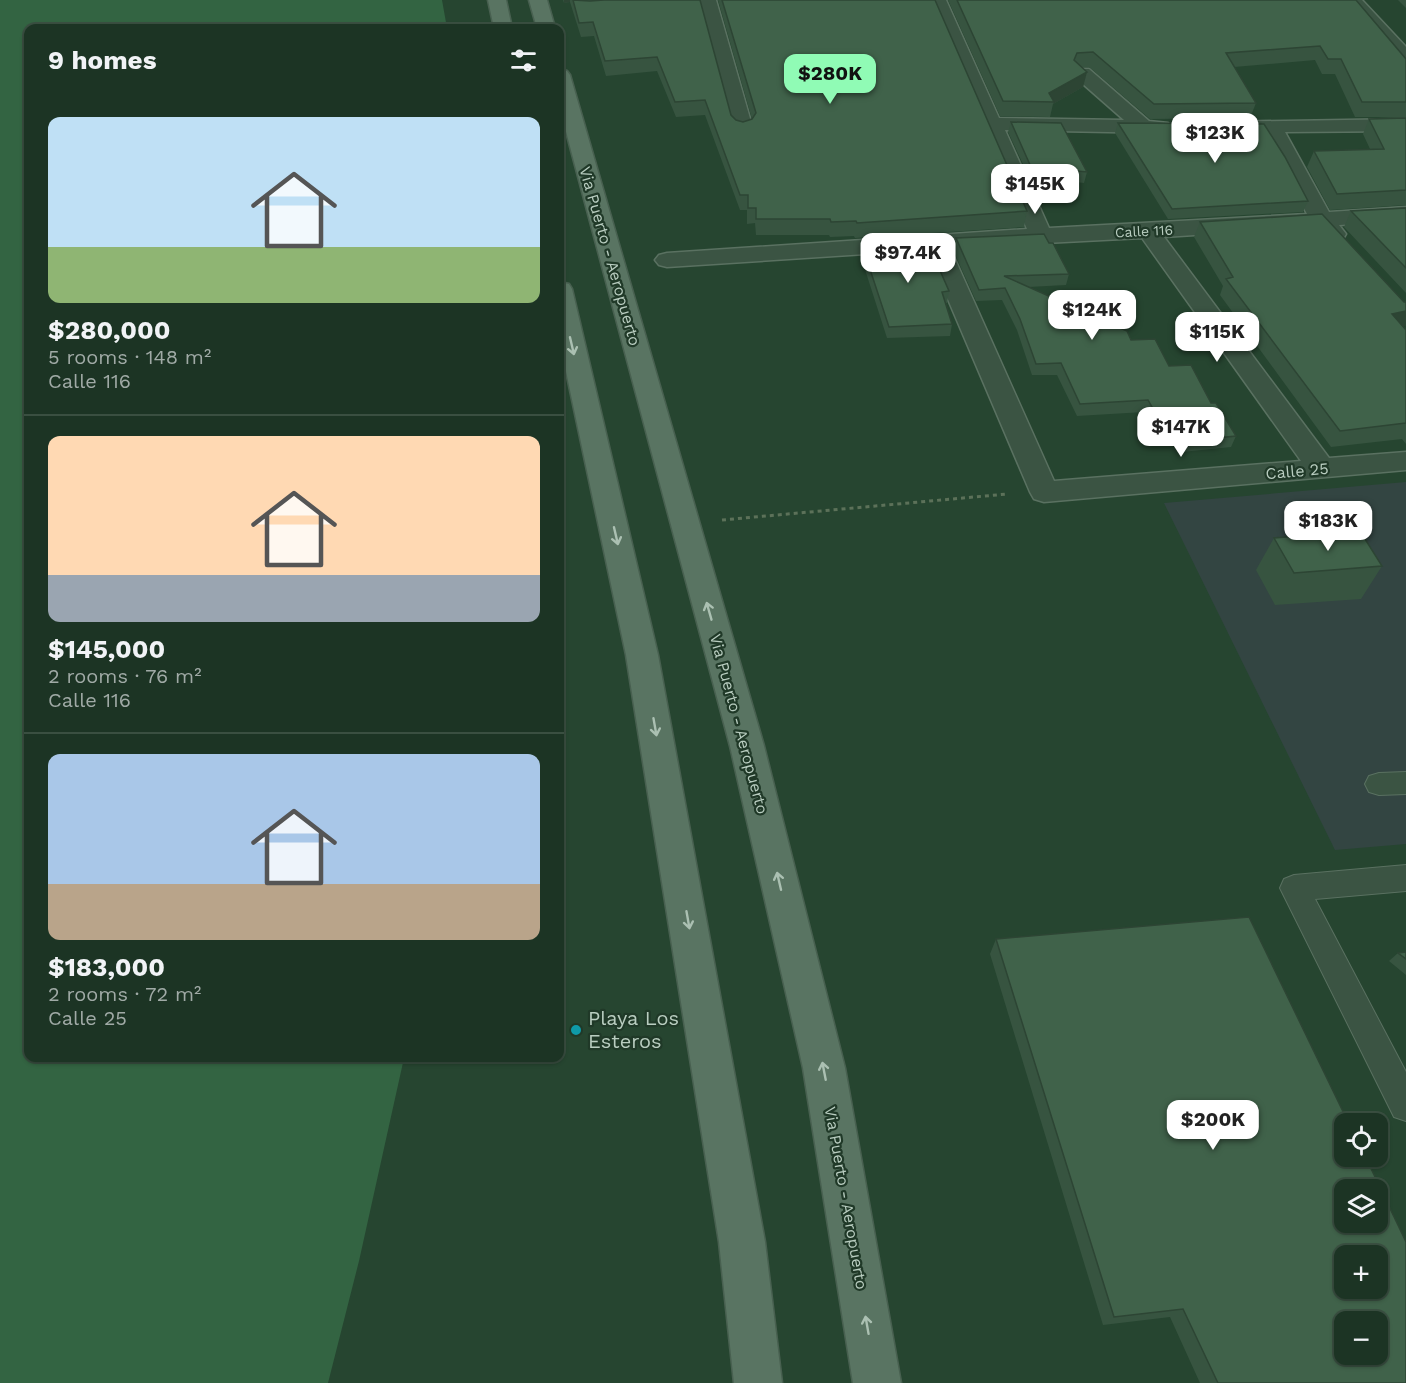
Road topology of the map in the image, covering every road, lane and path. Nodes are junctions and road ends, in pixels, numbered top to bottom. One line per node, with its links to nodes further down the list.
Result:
1 (497, 0): 6 (main road)
2 (538, 0): 7 (main road)
3 (700, 0): 17 (street)
4 (937, 0): 11 (street)
5 (1352, 0): 8 (street)
6 (502, 24)
7 (545, 24)
8 (1404, 53)
9 (1082, 73): 15 (street)
10 (564, 89): 29 (main road, Via Puerto - Aeropuerto)
11 (992, 124): 15 (street); 21 (street)
12 (1406, 125): 14 (street)
13 (1202, 126): 14 (street)
14 (1272, 126): 19 (street)
15 (1144, 127): 16 (street)
16 (1179, 127)
17 (743, 129)
18 (1406, 214): 19 (street, Calle 116)
19 (1322, 220): 20 (street, Calle 116); 23 (street)
20 (1148, 231): 21 (street, Calle 116); 27 (street)
21 (1041, 235): 22 (street, Calle 116)
22 (936, 243): 24 (street, Calle 116); 28 (street)
23 (1352, 253)
24 (667, 260)
25 (564, 307): 34 (main road, one-way to 34)
26 (1406, 461): 27 (street, Calle 25)
27 (1322, 469): 28 (street, Calle 25)
28 (1044, 492): 29 (path)
29 (685, 524): 35 (main road, Via Puerto - Aeropuerto, one-way to 29)
30 (1406, 783): 31 (lane)
31 (1379, 784)
32 (1406, 878): 33 (lane)
33 (1406, 1105)
34 (758, 1383)
35 (877, 1383)

